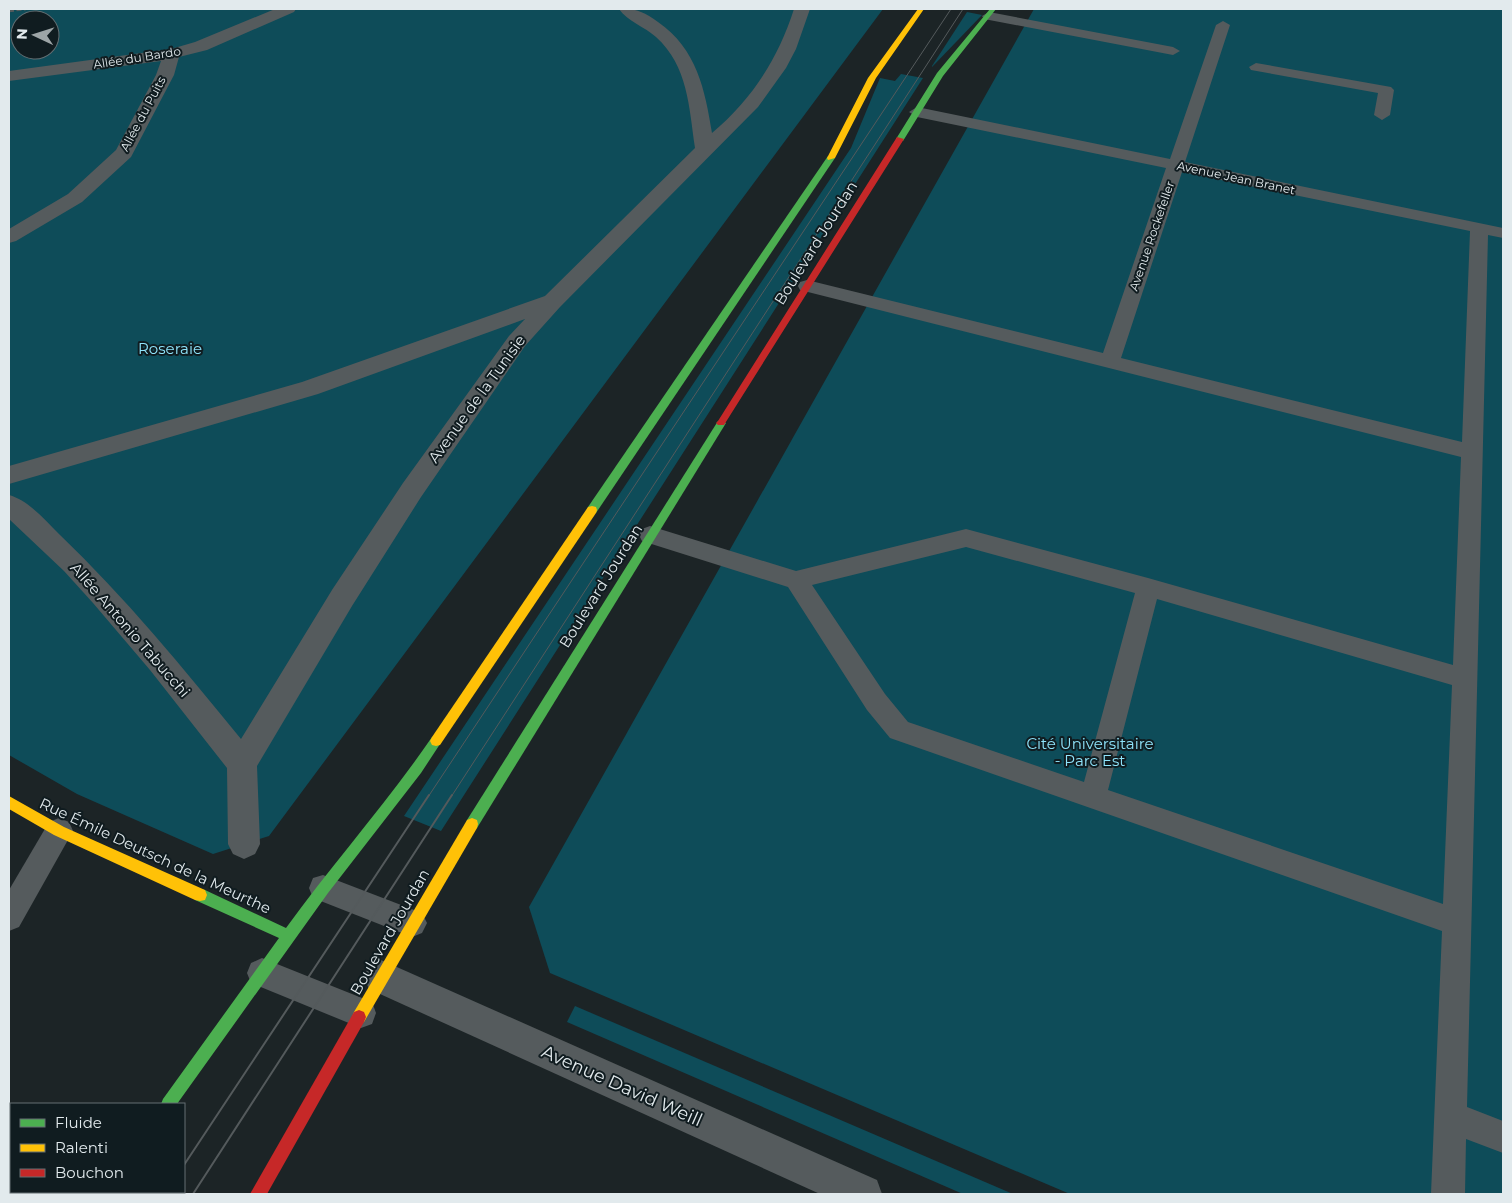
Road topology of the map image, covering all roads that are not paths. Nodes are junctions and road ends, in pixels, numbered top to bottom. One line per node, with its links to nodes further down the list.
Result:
1 (288, 9): 8 (street, Allée du Bardo)
2 (627, 9): 13 (street)
3 (802, 9): 13 (street, Avenue de la Tunisie)
4 (921, 9): 33 (main road)
5 (991, 12): 7 (lane); 11 (main road, Boulevard Jourdan)
6 (1223, 25): 14 (lane, Avenue Rockefeller)
7 (1173, 51)
8 (172, 54): 10 (street, Allée du Bardo); 17 (street, Allée du Puits)
9 (1256, 67): 12 (lane)
10 (9, 76)
11 (917, 112): 14 (lane, Avenue Jean Branet); 18 (main road, Boulevard Jourdan)
12 (1382, 115)
13 (705, 149): 19 (street, Avenue de la Tunisie)
14 (1176, 165): 15 (lane, Avenue Jean Branet); 20 (lane, Avenue Rockefeller)
15 (1479, 228): 16 (lane, Avenue Jean Branet); 21 (lane)
16 (1503, 233)
17 (9, 237)
18 (807, 286): 20 (lane); 24 (main road, Boulevard Jourdan)
19 (552, 302): 22 (street); 28 (street, Avenue de la Tunisie)
20 (1110, 361): 21 (lane)
21 (1472, 452): 27 (lane)
22 (9, 474)
23 (9, 504): 28 (street, Allée Antonio Tabucchi)
24 (650, 535): 25 (lane); 36 (main road, Boulevard Jourdan)
25 (796, 580): 26 (lane); 29 (lane)
26 (1148, 587): 27 (lane); 29 (lane)
27 (1465, 679): 35 (lane)
28 (242, 764): 32 (street)
29 (1093, 798): 35 (lane)
30 (9, 802): 31 (main road, Rue Émile Deutsch de la Meurthe)
31 (59, 830): 34 (lane); 37 (main road, Rue Émile Deutsch de la Meurthe)
32 (244, 844)
33 (323, 888): 36 (lane); 37 (main road)
34 (9, 917)
35 (1458, 923): 42 (lane)
36 (412, 924): 39 (main road, Boulevard Jourdan)
37 (289, 936): 38 (main road)
38 (262, 973): 40 (lane); 41 (main road)
39 (381, 977): 40 (main road, Boulevard Jourdan); 45 (street, Avenue David Weill)
40 (361, 1013): 44 (main road, Boulevard Jourdan)
41 (169, 1103)
42 (1450, 1117): 43 (lane); 46 (lane)
43 (1503, 1137)
44 (258, 1194)
45 (863, 1194)
46 (1448, 1194)

